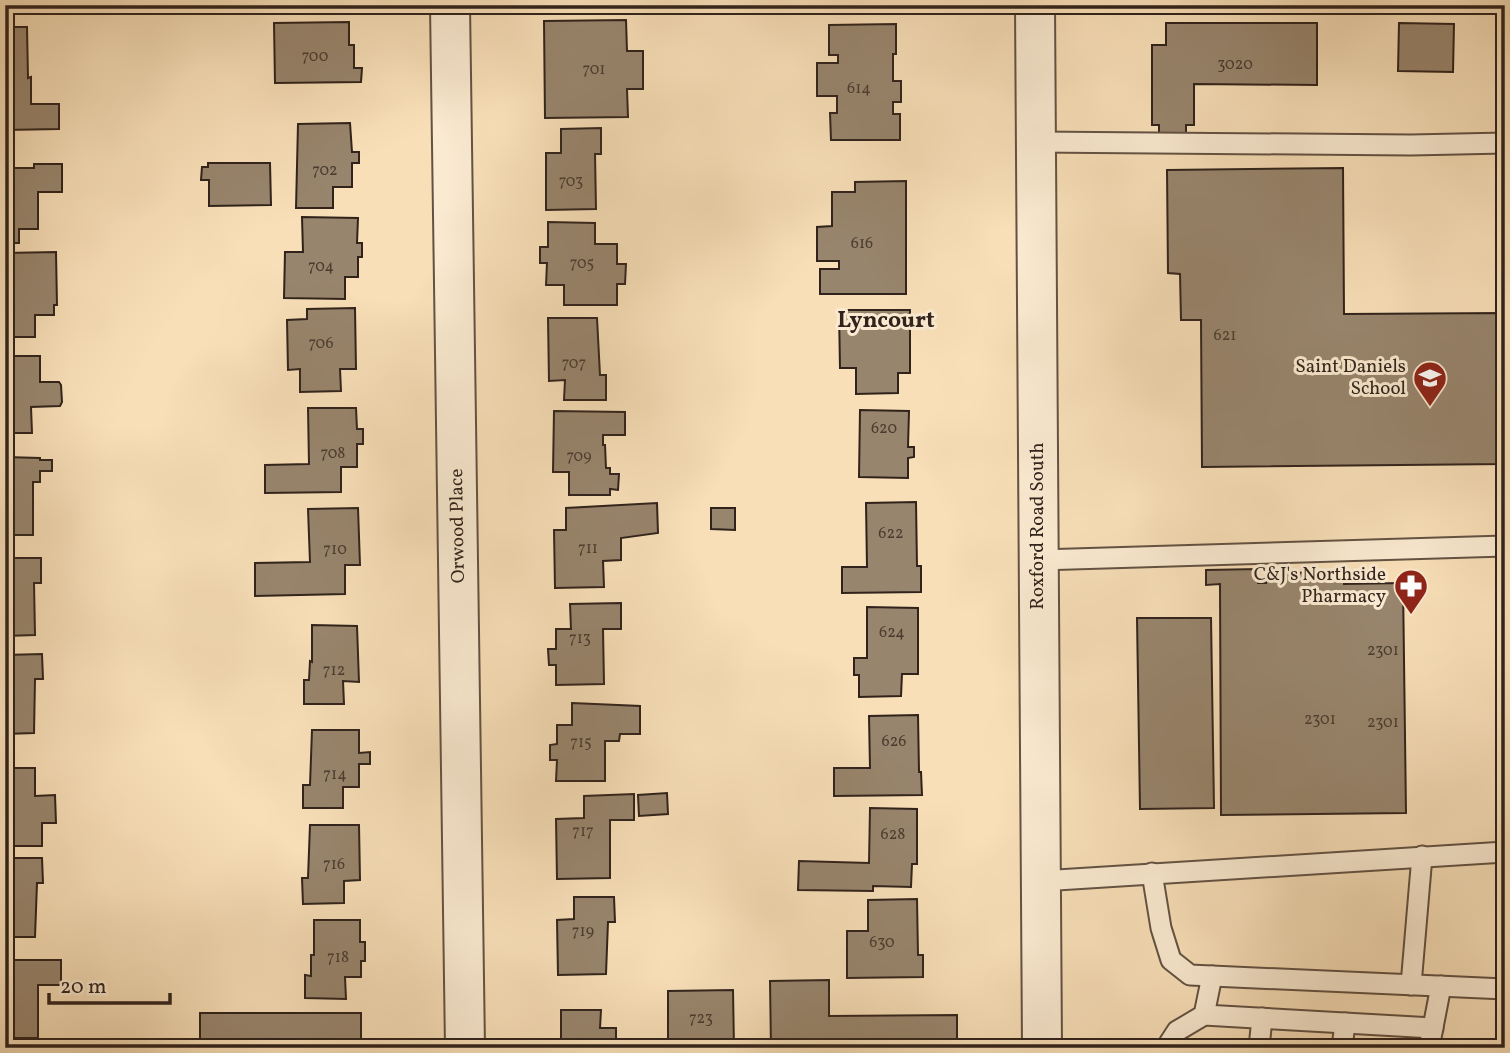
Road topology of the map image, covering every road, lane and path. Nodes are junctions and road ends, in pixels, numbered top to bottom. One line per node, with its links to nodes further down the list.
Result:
1 (450, 5): 19 (street, Orwood Place)
2 (1035, 5): 3 (street, Roxford Road South)
3 (1036, 142): 4 (lane); 6 (street, Roxford Road South)
4 (1505, 143)
5 (1505, 546): 6 (lane)
6 (1039, 560): 10 (street, Roxford Road South)
7 (1505, 852): 8 (lane)
8 (1422, 856): 9 (lane); 12 (lane)
9 (1152, 873): 10 (lane); 11 (lane)
10 (1041, 881): 20 (street, Roxford Road South)
11 (1212, 976): 12 (lane); 15 (lane)
12 (1412, 985): 13 (lane)
13 (1441, 986): 14 (lane); 18 (lane)
14 (1505, 989)
15 (1204, 1015): 16 (lane); 21 (lane)
16 (1262, 1018): 17 (lane); 22 (lane)
17 (1345, 1023): 18 (lane); 23 (lane)
18 (1433, 1028): 24 (lane)
19 (465, 1048)
20 (1042, 1048)
21 (1166, 1048)
22 (1259, 1048)
23 (1342, 1048)
24 (1429, 1048)

